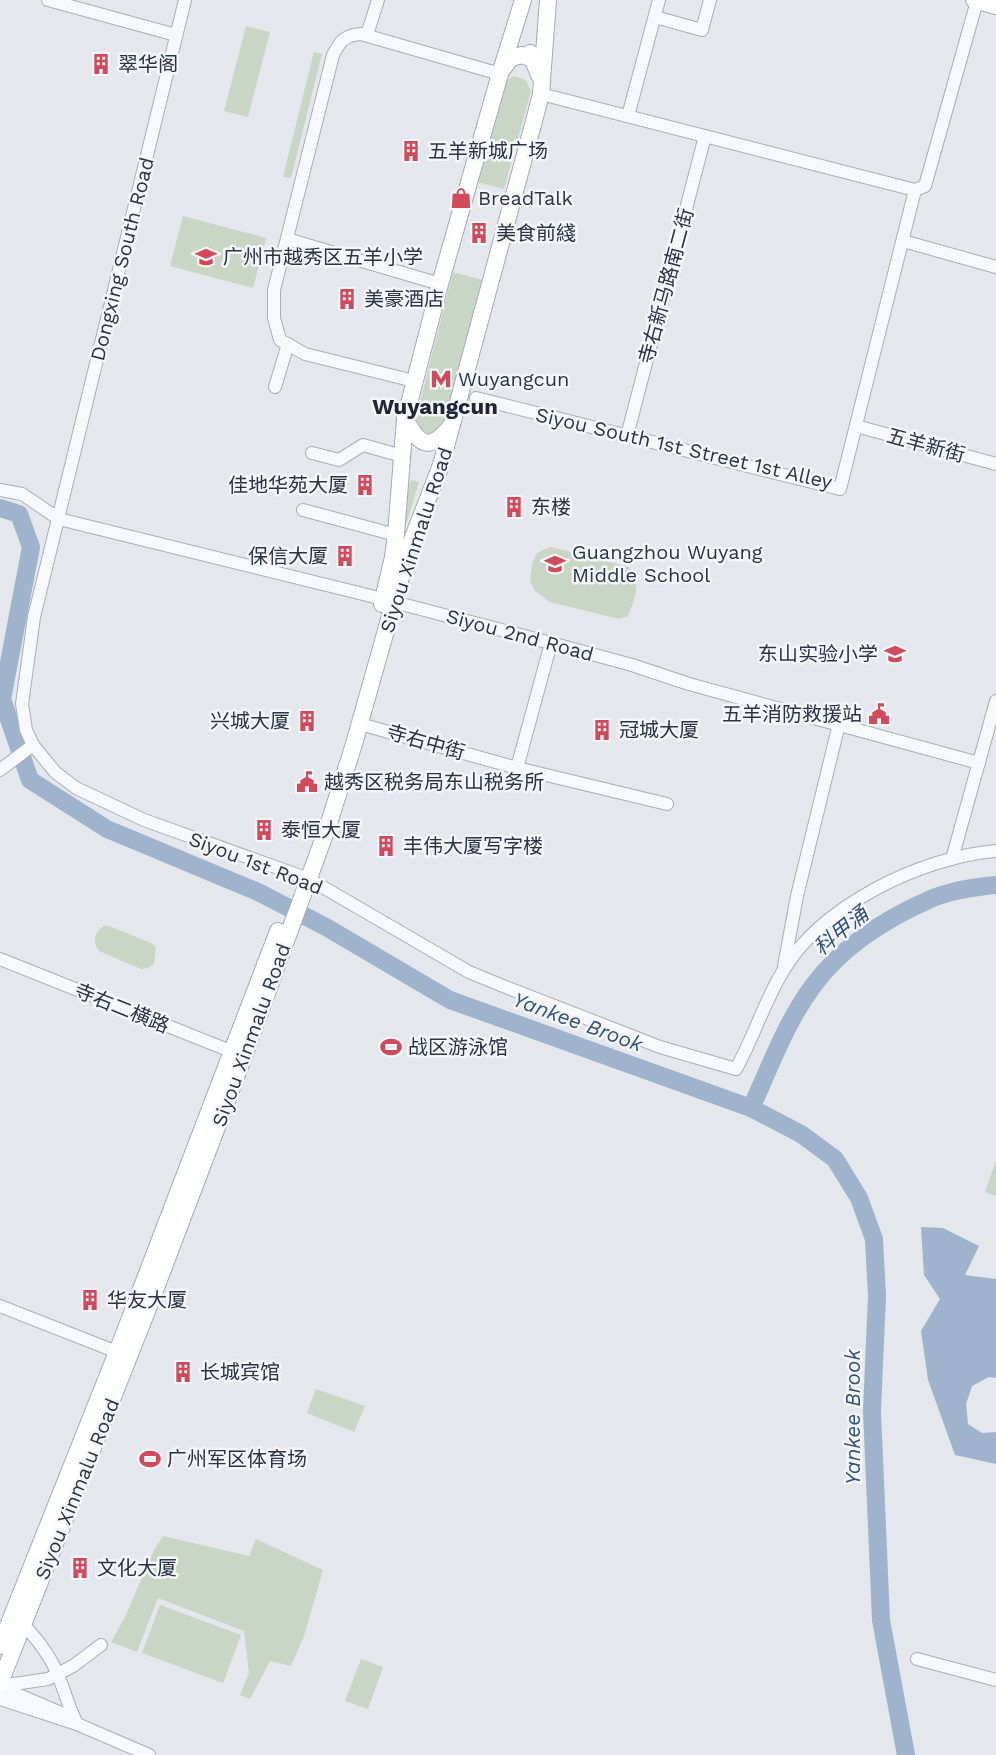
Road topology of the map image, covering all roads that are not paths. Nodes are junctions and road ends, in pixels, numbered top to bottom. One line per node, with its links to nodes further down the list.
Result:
1 (48, 0): 11 (street)
2 (185, 0): 11 (street, Dongxing South Road)
3 (378, 0): 12 (street)
4 (523, 0): 13 (main road, Siyou Xinmalu Road)
5 (548, 0): 14 (main road, Siyou Xinmalu Road)
6 (660, 0): 10 (street)
7 (710, 0): 10 (street)
8 (976, 0): 9 (main road); 17 (street)
9 (996, 6)
10 (655, 17): 15 (street)
11 (176, 35): 35 (street, Dongxing South Road)
12 (368, 35): 13 (street); 18 (street)
13 (500, 74): 14 (main road); 21 (main road, Siyou Xinmalu Road)
14 (541, 94): 15 (street); 27 (main road, Siyou Xinmalu Road)
15 (628, 116): 16 (street)
16 (705, 136): 17 (street); 29 (street, 寺右新马路南二街)
17 (915, 190): 19 (street, Siyou South 1st Street 1st Alley)
18 (287, 239): 21 (street); 22 (street)
19 (903, 241): 20 (street); 28 (street, Siyou South 1st Street 1st Alley)
20 (996, 267)
21 (440, 284): 23 (main road, Siyou Xinmalu Road)
22 (288, 344): 23 (street); 24 (street)
23 (414, 381): 26 (main road, Siyou Xinmalu Road)
24 (276, 387)
25 (476, 398): 29 (street, Siyou South 1st Street 1st Alley)
26 (405, 419): 27 (main road); 31 (main road, Siyou Xinmalu Road)
27 (452, 425): 37 (main road, Siyou Xinmalu Road)
28 (856, 426): 29 (street, Siyou South 1st Street 1st Alley); 32 (street, 五羊新街)
29 (627, 436)
30 (312, 453): 31 (street)
31 (402, 456): 36 (main road, Siyou Xinmalu Road)
32 (996, 464)
33 (0, 490): 35 (street)
34 (303, 510): 36 (street)
35 (58, 519): 37 (street, Siyou 2nd Road); 42 (street, Siyou 1st Road)
36 (396, 536): 37 (main road, Siyou Xinmalu Road)
37 (389, 601): 38 (street, Siyou 2nd Road); 40 (main road, Siyou Xinmalu Road); 49 (main road, Siyou Xinmalu Road)
38 (551, 643): 41 (street, Siyou 2nd Road); 44 (street)
39 (996, 702): 43 (street)
40 (360, 724): 44 (street, 寺右中街); 49 (main road, Siyou Xinmalu Road)
41 (839, 724): 43 (street, Siyou 2nd Road); 51 (street)
42 (33, 745): 45 (street); 49 (street, Siyou 1st Road)
43 (979, 763): 48 (street)
44 (518, 768): 46 (street, 寺右中街)
45 (0, 770)
46 (667, 804)
47 (996, 852): 48 (street)
48 (952, 858): 51 (street)
49 (303, 882): 51 (street, Siyou 1st Road); 52 (main road, Siyou Xinmalu Road)
50 (0, 959): 52 (street, 寺右二横路)
51 (783, 970)
52 (238, 1054): 54 (main road, Siyou Xinmalu Road); 55 (main road, Siyou Xinmalu Road)
53 (0, 1306): 54 (street)
54 (117, 1352): 57 (main road, Siyou Xinmalu Road)
55 (23, 1624): 59 (street); 61 (main road, Siyou Xinmalu Road)
56 (101, 1645): 59 (street)
57 (0, 1646)
58 (917, 1659): 60 (street)
59 (58, 1674): 61 (street); 63 (street)
60 (996, 1680)
61 (0, 1686): 63 (street)
62 (0, 1699): 63 (street)
63 (77, 1724): 64 (street)
64 (149, 1755)

